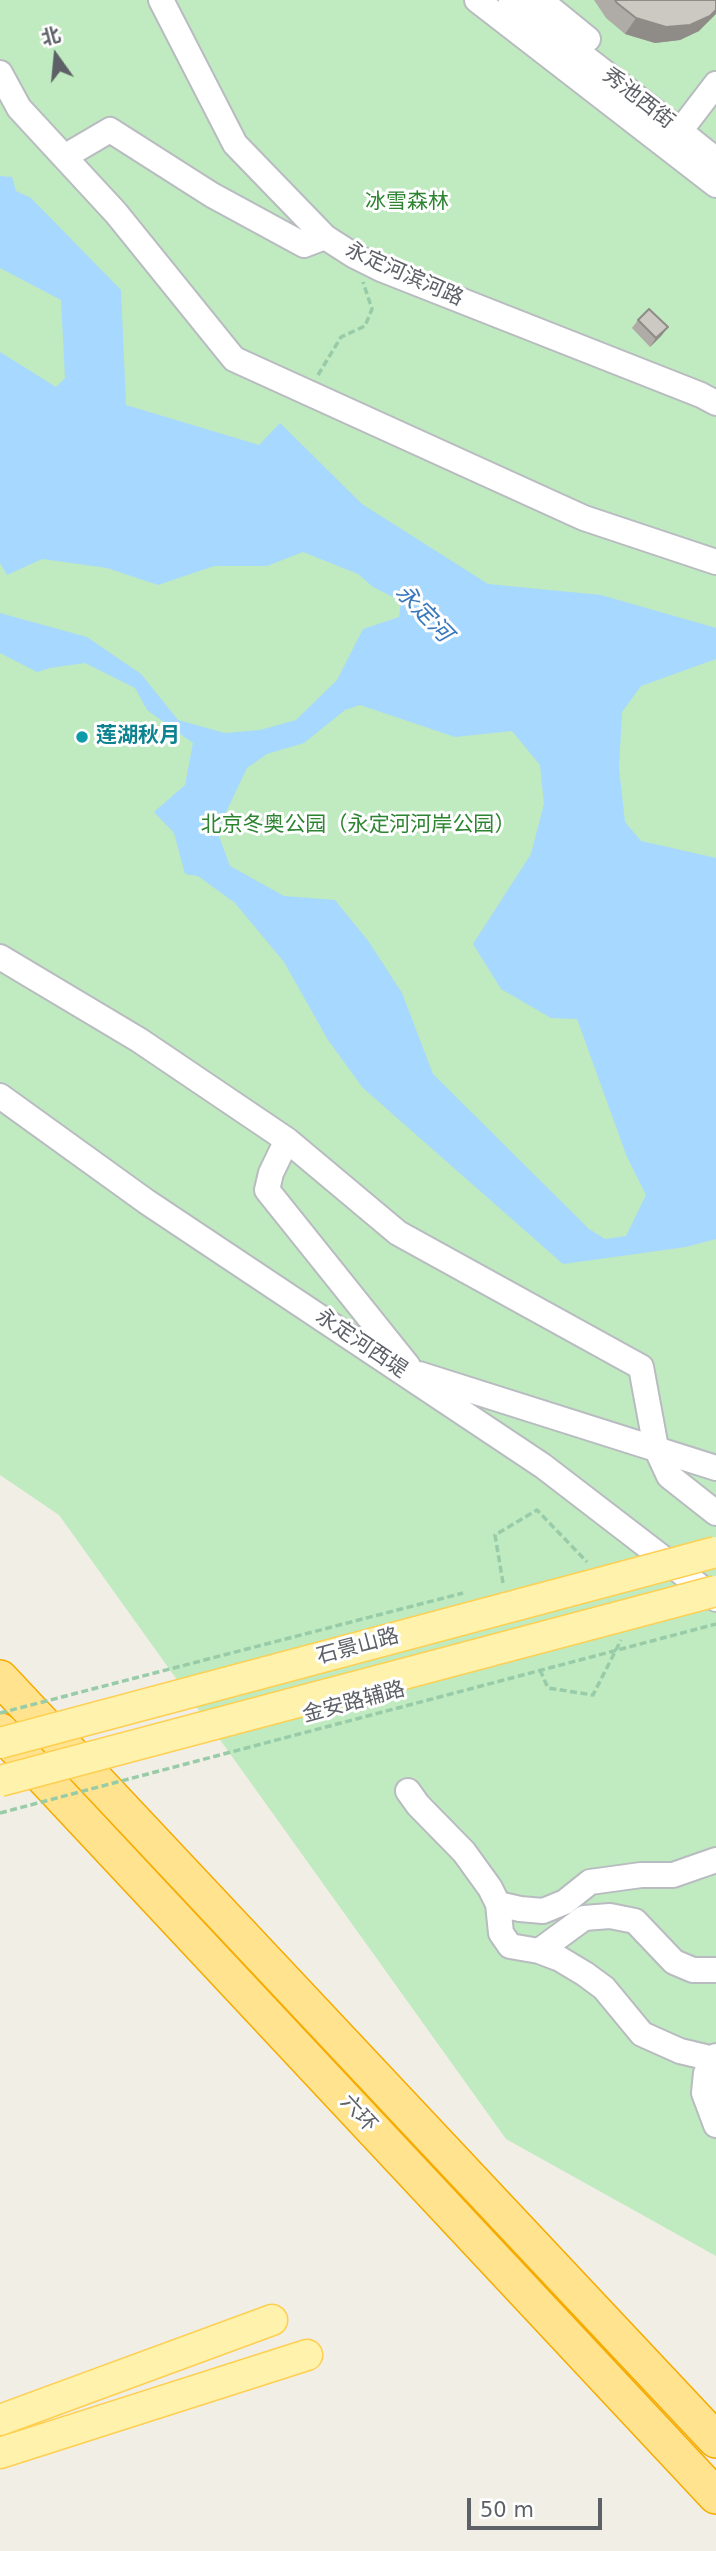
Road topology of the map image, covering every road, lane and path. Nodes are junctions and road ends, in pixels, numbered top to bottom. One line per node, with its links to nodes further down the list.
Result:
1 (161, 0): 11 (street, 永定河滨河路)
2 (477, 0): 10 (street)
3 (510, 0): 7 (street, 秀池西街)
4 (540, 0): 7 (street, 秀池西街)
5 (0, 73): 8 (street)
6 (716, 83): 7 (street)
7 (680, 131): 9 (street)
8 (64, 157): 11 (street); 13 (street)
9 (716, 160)
10 (716, 185)
11 (325, 237): 12 (street, 永定河滨河路)
12 (353, 255): 13 (path); 14 (street, 永定河滨河路)
13 (307, 392): 15 (street)
14 (716, 403)
15 (716, 562)
16 (0, 957): 18 (street)
17 (0, 1096): 19 (street, 永定河西堤)
18 (287, 1140): 19 (street); 20 (street)
19 (411, 1374): 20 (street); 30 (street, 永定河西堤)
20 (656, 1448): 21 (street); 22 (street)
21 (716, 1468)
22 (716, 1513)
23 (716, 1552): 35 (main road, 石景山路, bridge)
24 (596, 1558): 25 (path)
25 (583, 1562)
26 (595, 1571): 27 (path)
27 (503, 1583)
28 (716, 1591): 36 (main road, 石景山路, bridge)
29 (463, 1593): 33 (path, bridge)
30 (716, 1599)
31 (716, 1624): 38 (path, 金安路辅路, bridge)
32 (0, 1678): 48 (highway, 六环)
33 (0, 1713)
34 (0, 1731): 50 (highway, 六环)
35 (0, 1743)
36 (0, 1781)
37 (408, 1791): 40 (street)
38 (0, 1812)
39 (716, 1860): 40 (street)
40 (498, 1904): 41 (street)
41 (539, 1951): 42 (street); 43 (street)
42 (716, 1970)
43 (715, 2057): 44 (street)
44 (716, 2125)
45 (272, 2320): 47 (main road)
46 (307, 2355): 49 (main road)
47 (0, 2420)
48 (716, 2440)
49 (0, 2453)
50 (716, 2496)

